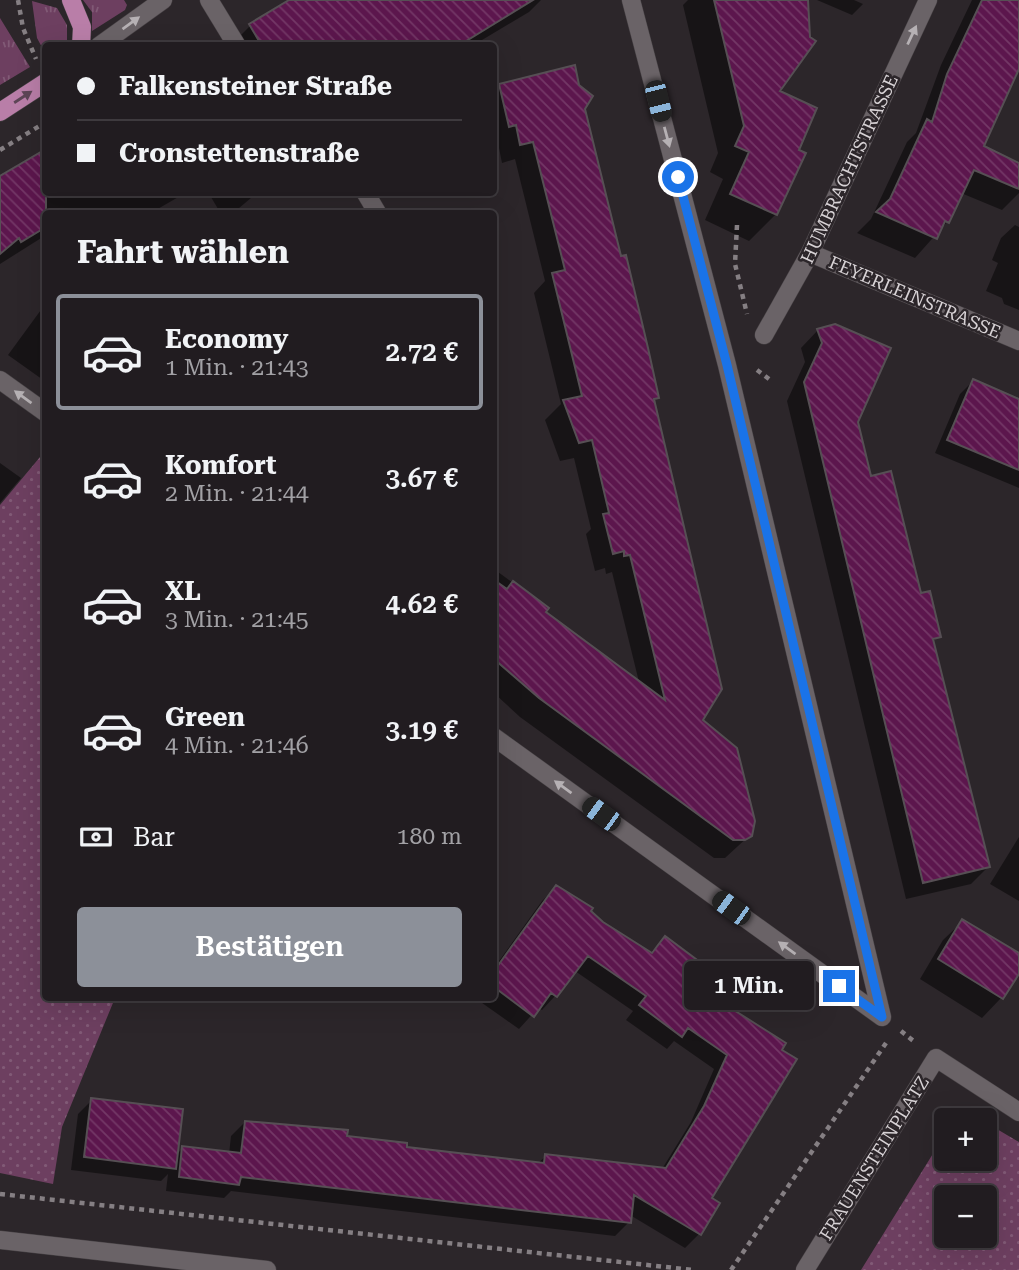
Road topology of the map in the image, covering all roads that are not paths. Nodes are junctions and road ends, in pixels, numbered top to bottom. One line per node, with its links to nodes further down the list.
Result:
1 (71, 0): 6 (main road)
2 (163, 0): 7 (street, one-way to 2)
3 (209, 0): 8 (street)
4 (631, 0): 16 (street, one-way to 16)
5 (928, 0): 11 (street, HUMBRACHTSTRASSE, one-way to 5)
6 (81, 42)
7 (105, 42)
8 (235, 42)
9 (42, 85): 10 (main road, one-way to 9)
10 (0, 112)
11 (810, 253): 12 (street, HUMBRACHTSTRASSE); 13 (street, FEYERLEINSTRASSE)
12 (764, 335)
13 (1019, 341)
14 (0, 380): 15 (street, one-way to 14)
15 (42, 410)
16 (497, 739)
17 (1019, 1112): 21 (street, FRAUENSTEINPLATZ)
18 (0, 1241): 19 (street)
19 (245, 1269): 20 (street)
20 (267, 1270)
21 (805, 1270)

